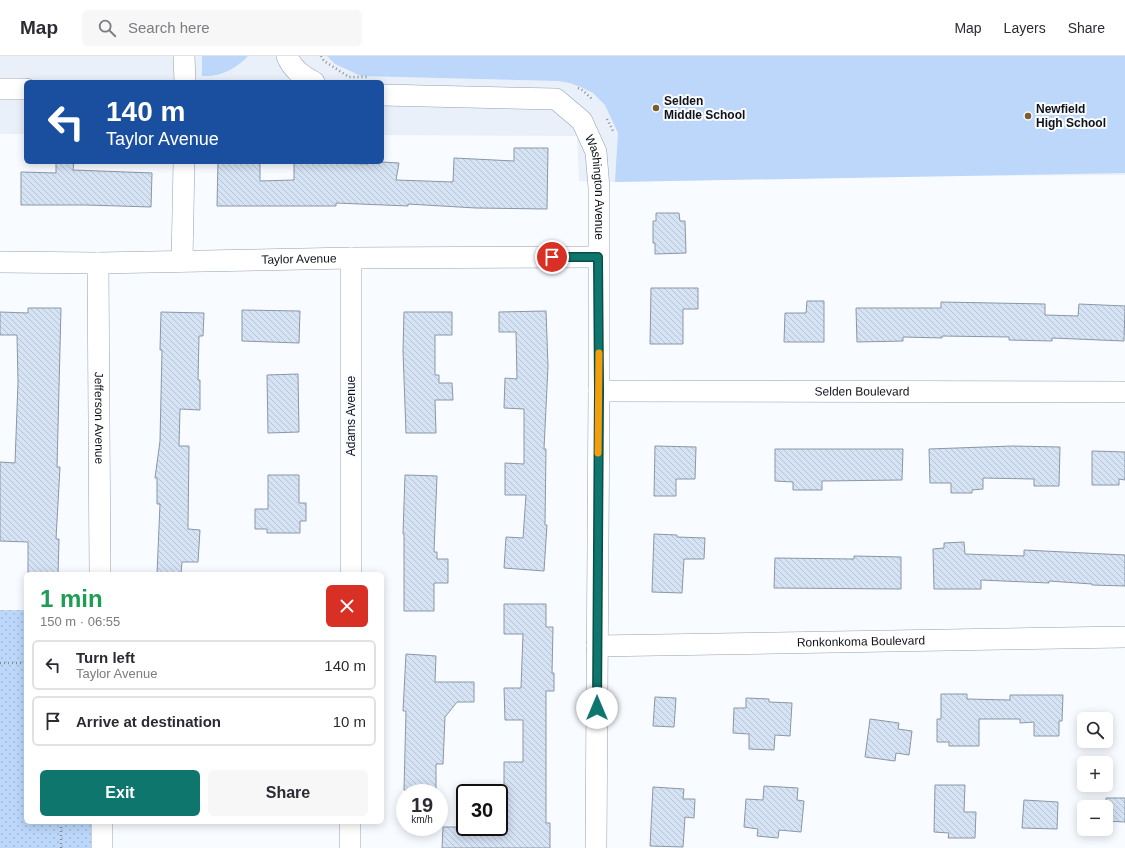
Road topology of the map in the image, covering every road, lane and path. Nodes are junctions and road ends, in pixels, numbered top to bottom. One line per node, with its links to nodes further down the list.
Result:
1 (184, 56): 3 (street)
2 (287, 56): 4 (street)
3 (185, 80)
4 (310, 80)
5 (0, 89): 6 (street)
6 (24, 89)
7 (384, 95): 9 (street, Washington Avenue)
8 (184, 164): 11 (street)
9 (598, 257): 10 (street, Taylor Avenue); 14 (street, Washington Avenue)
10 (351, 258): 11 (street, Taylor Avenue); 17 (street, Adams Avenue)
11 (182, 261): 13 (street, Taylor Avenue)
12 (0, 262): 13 (street, Taylor Avenue)
13 (98, 263): 16 (street, Jefferson Avenue)
14 (599, 390): 15 (street, Selden Boulevard); 19 (street, Washington Avenue)
15 (1125, 392)
16 (100, 572)
17 (351, 572)
18 (1125, 636): 19 (street, Ronkonkoma Boulevard)
19 (597, 646): 28 (street, Washington Avenue)
20 (0, 663): 21 (path)
21 (24, 663)
22 (61, 824): 25 (path)
23 (102, 824): 26 (street)
24 (350, 824): 27 (street)
25 (61, 848)
26 (102, 848)
27 (350, 848)
28 (596, 848)

